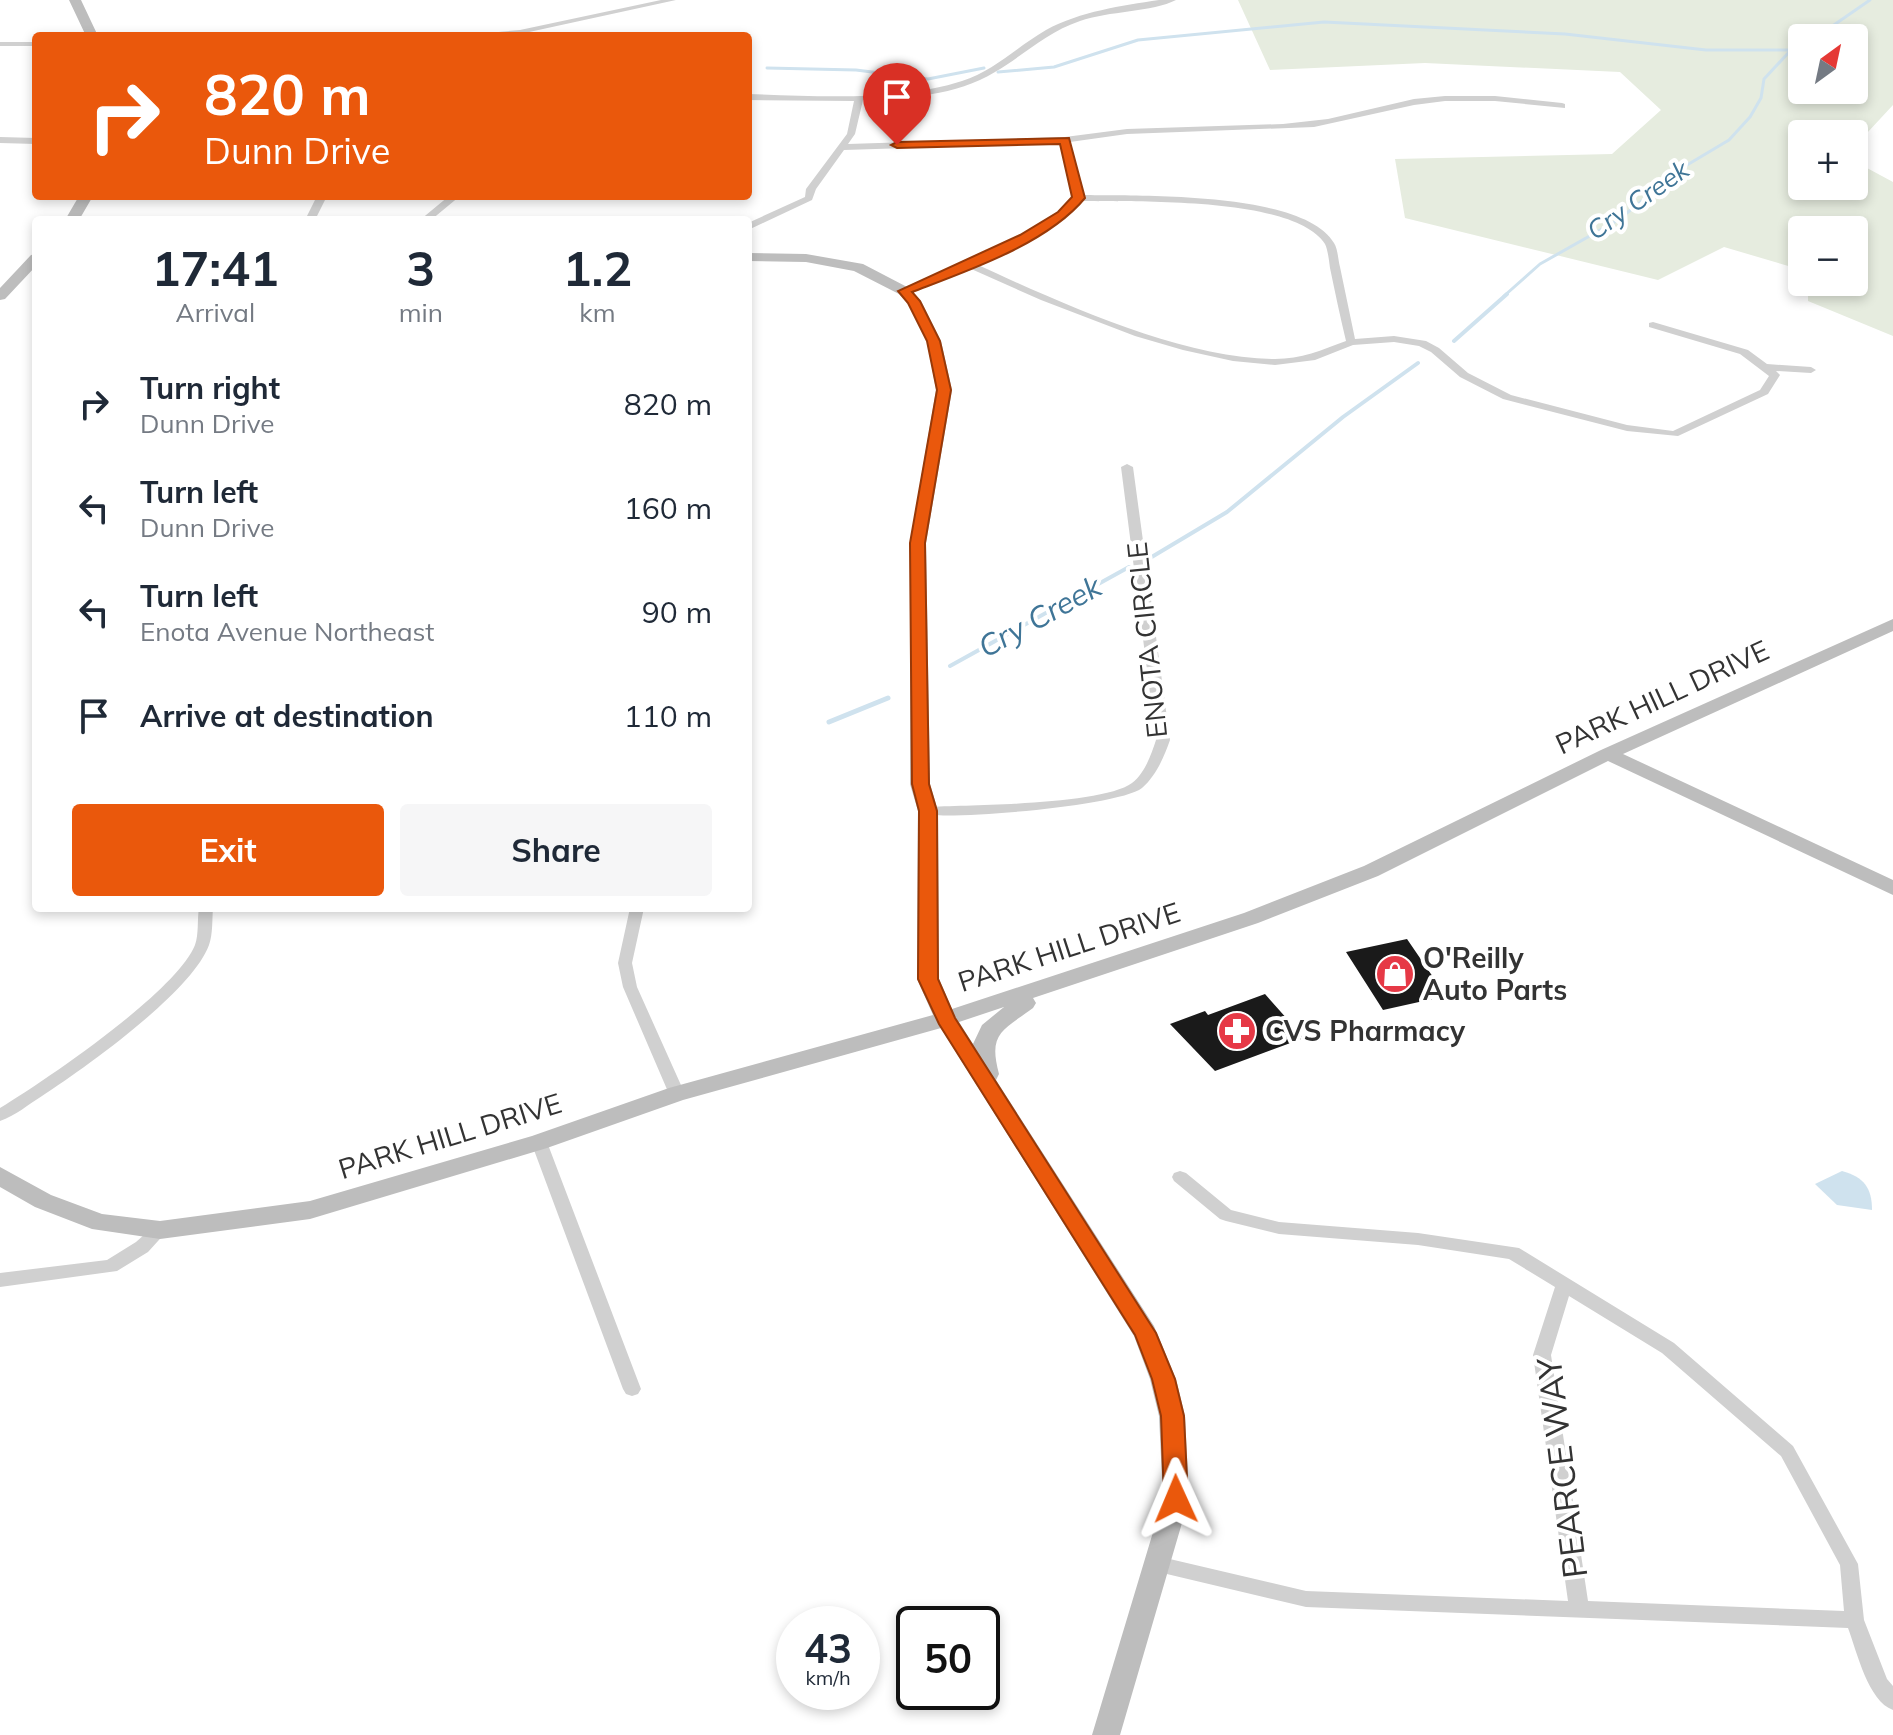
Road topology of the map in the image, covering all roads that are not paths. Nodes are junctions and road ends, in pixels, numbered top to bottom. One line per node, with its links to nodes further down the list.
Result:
1 (75, 0): 4 (main road)
2 (672, 0): 5 (street)
3 (1172, 0): 9 (street)
4 (89, 32)
5 (520, 32)
6 (0, 44): 7 (street)
7 (32, 44)
8 (752, 97): 9 (street)
9 (859, 97): 14 (street)
10 (1562, 106): 12 (street)
11 (0, 140): 13 (street)
12 (1065, 140): 14 (street); 15 (street)
13 (32, 141)
14 (841, 147): 18 (street)
15 (1079, 198): 21 (street); 28 (street)
16 (450, 200): 17 (street)
17 (430, 216)
18 (752, 225)
19 (752, 257): 25 (main road)
20 (32, 263): 23 (main road)
21 (970, 265): 25 (street); 28 (street)
22 (0, 280): 23 (main road)
23 (17, 280): 24 (main road); 26 (main road)
24 (32, 281)
25 (904, 291): 34 (main road)
26 (0, 296)
27 (1653, 325): 29 (street)
28 (1351, 342): 29 (street)
29 (1768, 367): 30 (street)
30 (1811, 370)
31 (1127, 467): 34 (street, ENOTA CIRCLE)
32 (1893, 624): 33 (main road, PARK HILL DRIVE)
33 (1608, 754): 35 (main road); 38 (main road, PARK HILL DRIVE)
34 (928, 811): 39 (main road)
35 (1893, 888)
36 (206, 912): 42 (street)
37 (636, 912): 41 (street)
38 (1042, 988): 39 (main road, PARK HILL DRIVE); 40 (main road)
39 (946, 1019): 40 (main road); 41 (main road, PARK HILL DRIVE)
40 (993, 1089): 50 (main road)
41 (677, 1094): 43 (main road, PARK HILL DRIVE)
42 (0, 1115)
43 (539, 1142): 46 (main road, PARK HILL DRIVE); 49 (street)
44 (0, 1176): 46 (main road, PARK HILL DRIVE)
45 (1180, 1177): 48 (street)
46 (160, 1230): 47 (street)
47 (0, 1280)
48 (1565, 1283): 51 (street, PEARCE WAY); 52 (street)
49 (632, 1389)
50 (1157, 1564): 51 (street); 54 (main road)
51 (1579, 1608): 52 (street)
52 (1854, 1620): 53 (street)
53 (1893, 1701)
54 (1106, 1735)

